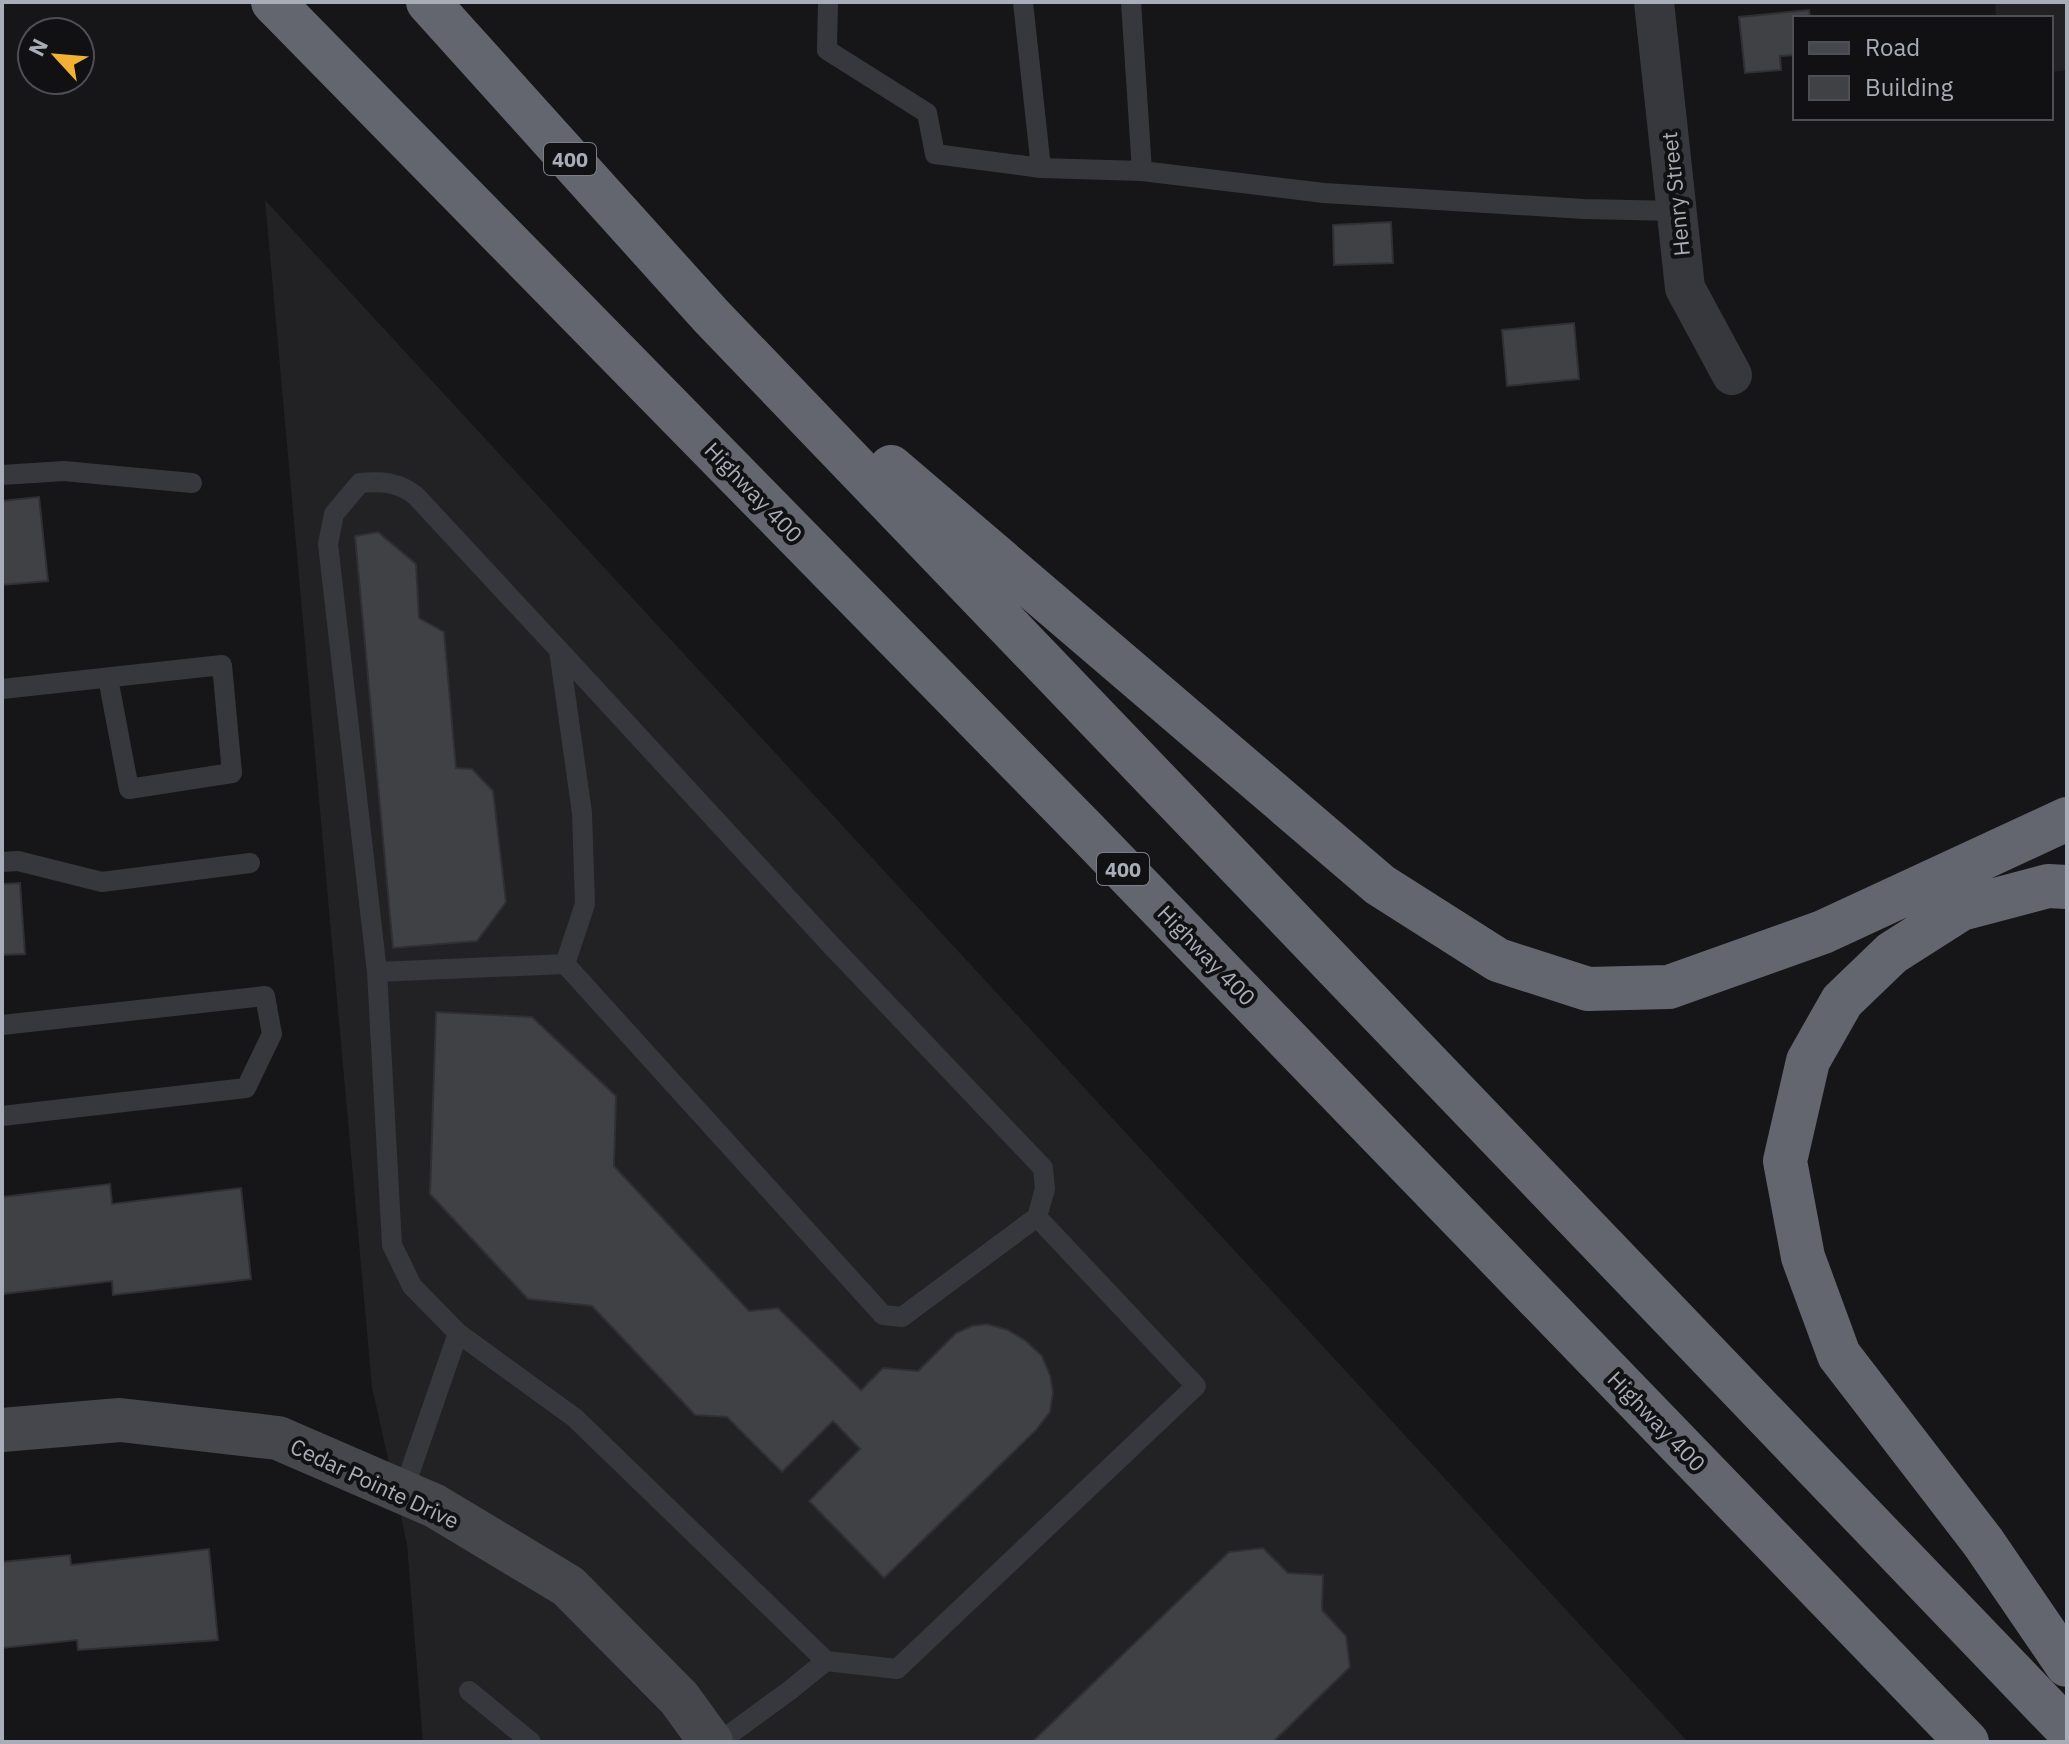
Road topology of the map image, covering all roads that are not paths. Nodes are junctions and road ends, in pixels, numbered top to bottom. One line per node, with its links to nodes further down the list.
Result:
1 (273, 2): 38 (highway, Highway 400 / 400)
2 (428, 2): 10 (highway, 400)
3 (828, 2): 7 (lane)
4 (1023, 2): 7 (lane)
5 (1131, 2): 8 (lane)
6 (1654, 2): 9 (street, Henry Street)
7 (1041, 168): 8 (lane)
8 (1142, 171): 9 (lane)
9 (1677, 211): 11 (street, Henry Street)
10 (711, 316): 19 (highway); 34 (highway, 400)
11 (1732, 375)
12 (2, 475): 13 (lane)
13 (192, 483)
14 (559, 650): 23 (lane); 24 (lane); 27 (lane)
15 (108, 678): 15 (lane); 16 (lane)
16 (2, 689)
17 (2067, 819): 19 (highway)
18 (2067, 847): 19 (highway)
19 (1989, 855)
20 (2, 862): 21 (lane)
21 (250, 863)
22 (2067, 887): 32 (highway)
23 (565, 964): 24 (lane); 27 (lane)
24 (377, 972): 28 (lane)
25 (2, 1025): 26 (lane)
26 (2, 1116)
27 (1037, 1217): 31 (lane)
28 (458, 1333): 30 (lane); 31 (lane)
29 (2, 1430): 30 (street, Cedar Pointe Drive)
30 (403, 1492): 36 (street, Cedar Pointe Drive)
31 (826, 1661): 37 (lane)
32 (2067, 1665)
33 (469, 1691): 35 (lane)
34 (2067, 1729)
35 (531, 1742)
36 (711, 1742)
37 (719, 1742)
38 (1967, 1742)

